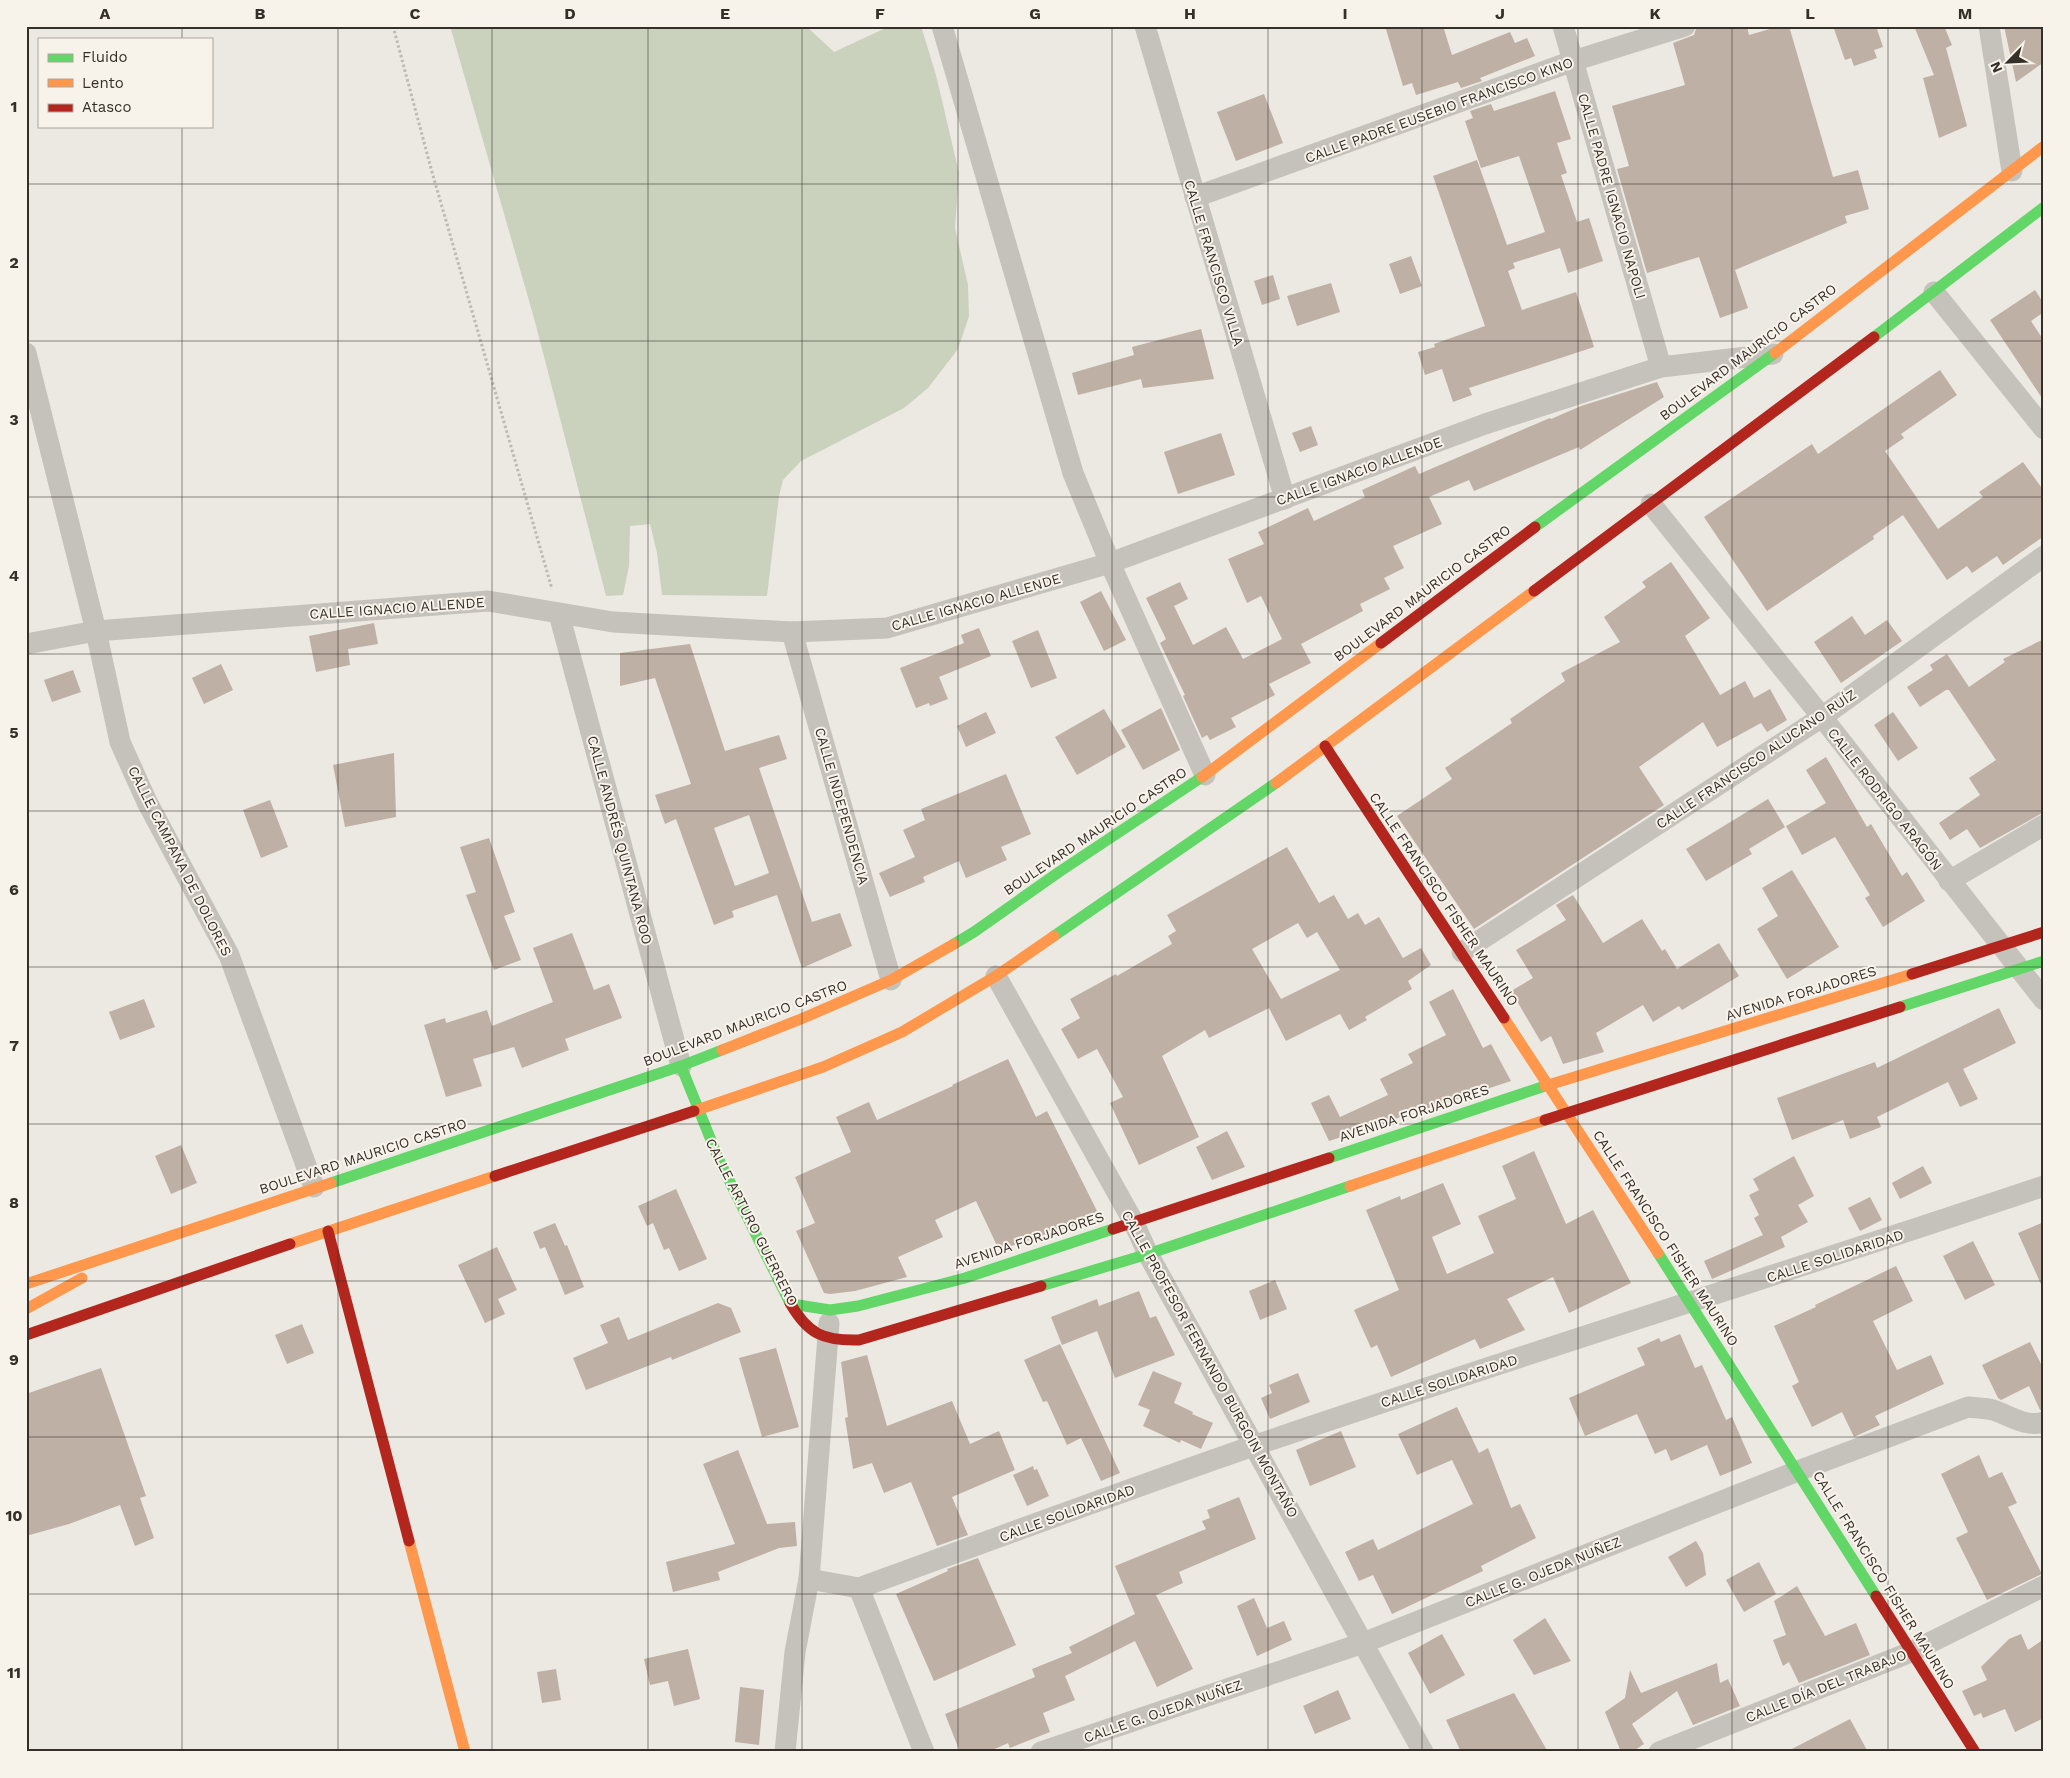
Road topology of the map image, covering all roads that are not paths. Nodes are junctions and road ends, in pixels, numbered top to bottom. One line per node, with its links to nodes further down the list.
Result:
1 (942, 26): 19 (street)
2 (1145, 26): 9 (street, CALLE FRANCISCO VILLA)
3 (1563, 26): 6 (street, CALLE PADRE IGNACIO NAPOLI)
4 (1685, 26): 6 (street, CALLE PADRE EUSEBIO FRANCISCO KINO)
5 (1989, 26): 8 (street)
6 (1573, 61): 9 (street, CALLE PADRE EUSEBIO FRANCISCO KINO); 14 (street, CALLE PADRE IGNACIO NAPOLI)
7 (2044, 146): 8 (main road, BOULEVARD MAURICIO CASTRO)
8 (2012, 171): 13 (main road, BOULEVARD MAURICIO CASTRO)
9 (1195, 197): 16 (street, CALLE FRANCISCO VILLA)
10 (2044, 207): 11 (main road)
11 (1934, 292): 15 (street); 17 (main road)
12 (26, 353): 21 (street, CALLE CAMPANA DE DOLORES)
13 (1773, 354): 14 (street, CALLE IGNACIO ALLENDE); 26 (main road, BOULEVARD MAURICIO CASTRO)
14 (1661, 367): 16 (street, CALLE IGNACIO ALLENDE)
15 (2044, 429)
16 (1285, 499): 19 (street, CALLE IGNACIO ALLENDE)
17 (1651, 504): 24 (street, CALLE RODRIGO ARAGÓN); 25 (main road)
18 (2044, 556): 24 (street, CALLE FRANCISCO ALUCANO RUÍZ)
19 (1110, 564): 22 (street, CALLE IGNACIO ALLENDE); 26 (street)
20 (559, 614): 21 (street, CALLE IGNACIO ALLENDE); 22 (street, CALLE IGNACIO ALLENDE); 37 (street, CALLE ANDRÉS QUINTANA ROO)
21 (96, 630): 23 (street, CALLE IGNACIO ALLENDE); 42 (street, CALLE CAMPANA DE DOLORES)
22 (792, 632): 35 (street, CALLE INDEPENDENCIA)
23 (26, 644)
24 (1822, 717): 28 (street, CALLE RODRIGO ARAGÓN); 31 (street, CALLE FRANCISCO ALUCANO RUÍZ)
25 (1324, 746): 31 (main road, CALLE FRANCISCO FISHER MAURINO); 34 (main road)
26 (1205, 775): 35 (main road, BOULEVARD MAURICIO CASTRO)
27 (2044, 825): 28 (street)
28 (1949, 881): 30 (street, CALLE RODRIGO ARAGÓN)
29 (2044, 932): 30 (main road, AVENIDA FORJADORES)
30 (2002, 947): 33 (street, CALLE RODRIGO ARAGÓN); 38 (main road, AVENIDA FORJADORES)
31 (1462, 952): 38 (main road, CALLE FRANCISCO FISHER MAURINO)
32 (2044, 961): 33 (main road)
33 (2020, 969): 36 (street, CALLE RODRIGO ARAGÓN); 40 (main road)
34 (996, 976): 39 (main road); 43 (street, CALLE PROFESOR FERNANDO BURGOIN MONTAÑO)
35 (891, 980): 37 (main road, BOULEVARD MAURICIO CASTRO)
36 (2044, 1000)
37 (681, 1066): 39 (main road, CALLE ARTURO GUERRERO); 42 (main road, BOULEVARD MAURICIO CASTRO)
38 (1549, 1085): 40 (main road, CALLE FRANCISCO FISHER MAURINO); 43 (main road, AVENIDA FORJADORES)
39 (697, 1110): 44 (main road); 49 (main road, CALLE ARTURO GUERRERO)
40 (1567, 1112): 45 (main road); 48 (main road, CALLE FRANCISCO FISHER MAURINO)
41 (2044, 1186): 48 (street, CALLE SOLIDARIDAD)
42 (314, 1187): 46 (main road, BOULEVARD MAURICIO CASTRO)
43 (1133, 1221): 45 (street, CALLE PROFESOR FERNANDO BURGOIN MONTAÑO); 51 (main road, AVENIDA FORJADORES)
44 (328, 1231): 52 (main road); 62 (main road)
45 (1148, 1254): 53 (main road); 55 (street, CALLE PROFESOR FERNANDO BURGOIN MONTAÑO)
46 (108, 1257): 47 (main road, BOULEVARD MAURICIO CASTRO); 50 (main road)
47 (26, 1284)
48 (1690, 1301): 55 (street, CALLE SOLIDARIDAD); 56 (main road, CALLE FRANCISCO FISHER MAURINO)
49 (792, 1304): 51 (main road, AVENIDA FORJADORES); 53 (main road, CALLE ARTURO GUERRERO)
50 (26, 1309)
51 (830, 1310): 53 (street)
52 (28, 1335)
53 (827, 1340): 57 (street)
54 (2044, 1422): 56 (street, CALLE G. OJEDA NUÑEZ)
55 (1255, 1446): 59 (street, CALLE SOLIDARIDAD); 60 (street, CALLE PROFESOR FERNANDO BURGOIN MONTAÑO)
56 (1798, 1471): 60 (street, CALLE G. OJEDA NUÑEZ); 61 (main road, CALLE FRANCISCO FISHER MAURINO)
57 (809, 1579): 59 (street); 63 (street)
58 (2044, 1586): 61 (street, CALLE DÍA DEL TRABAJO)
59 (859, 1588): 64 (street)
60 (1363, 1643): 65 (street, CALLE G. OJEDA NUÑEZ); 66 (street, CALLE PROFESOR FERNANDO BURGOIN MONTAÑO)
61 (1911, 1652): 67 (street, CALLE DÍA DEL TRABAJO); 68 (main road, CALLE FRANCISCO FISHER MAURINO)
62 (465, 1752)
63 (785, 1752)
64 (924, 1752)
65 (1040, 1752)
66 (1423, 1752)
67 (1659, 1752)
68 (1975, 1752)

